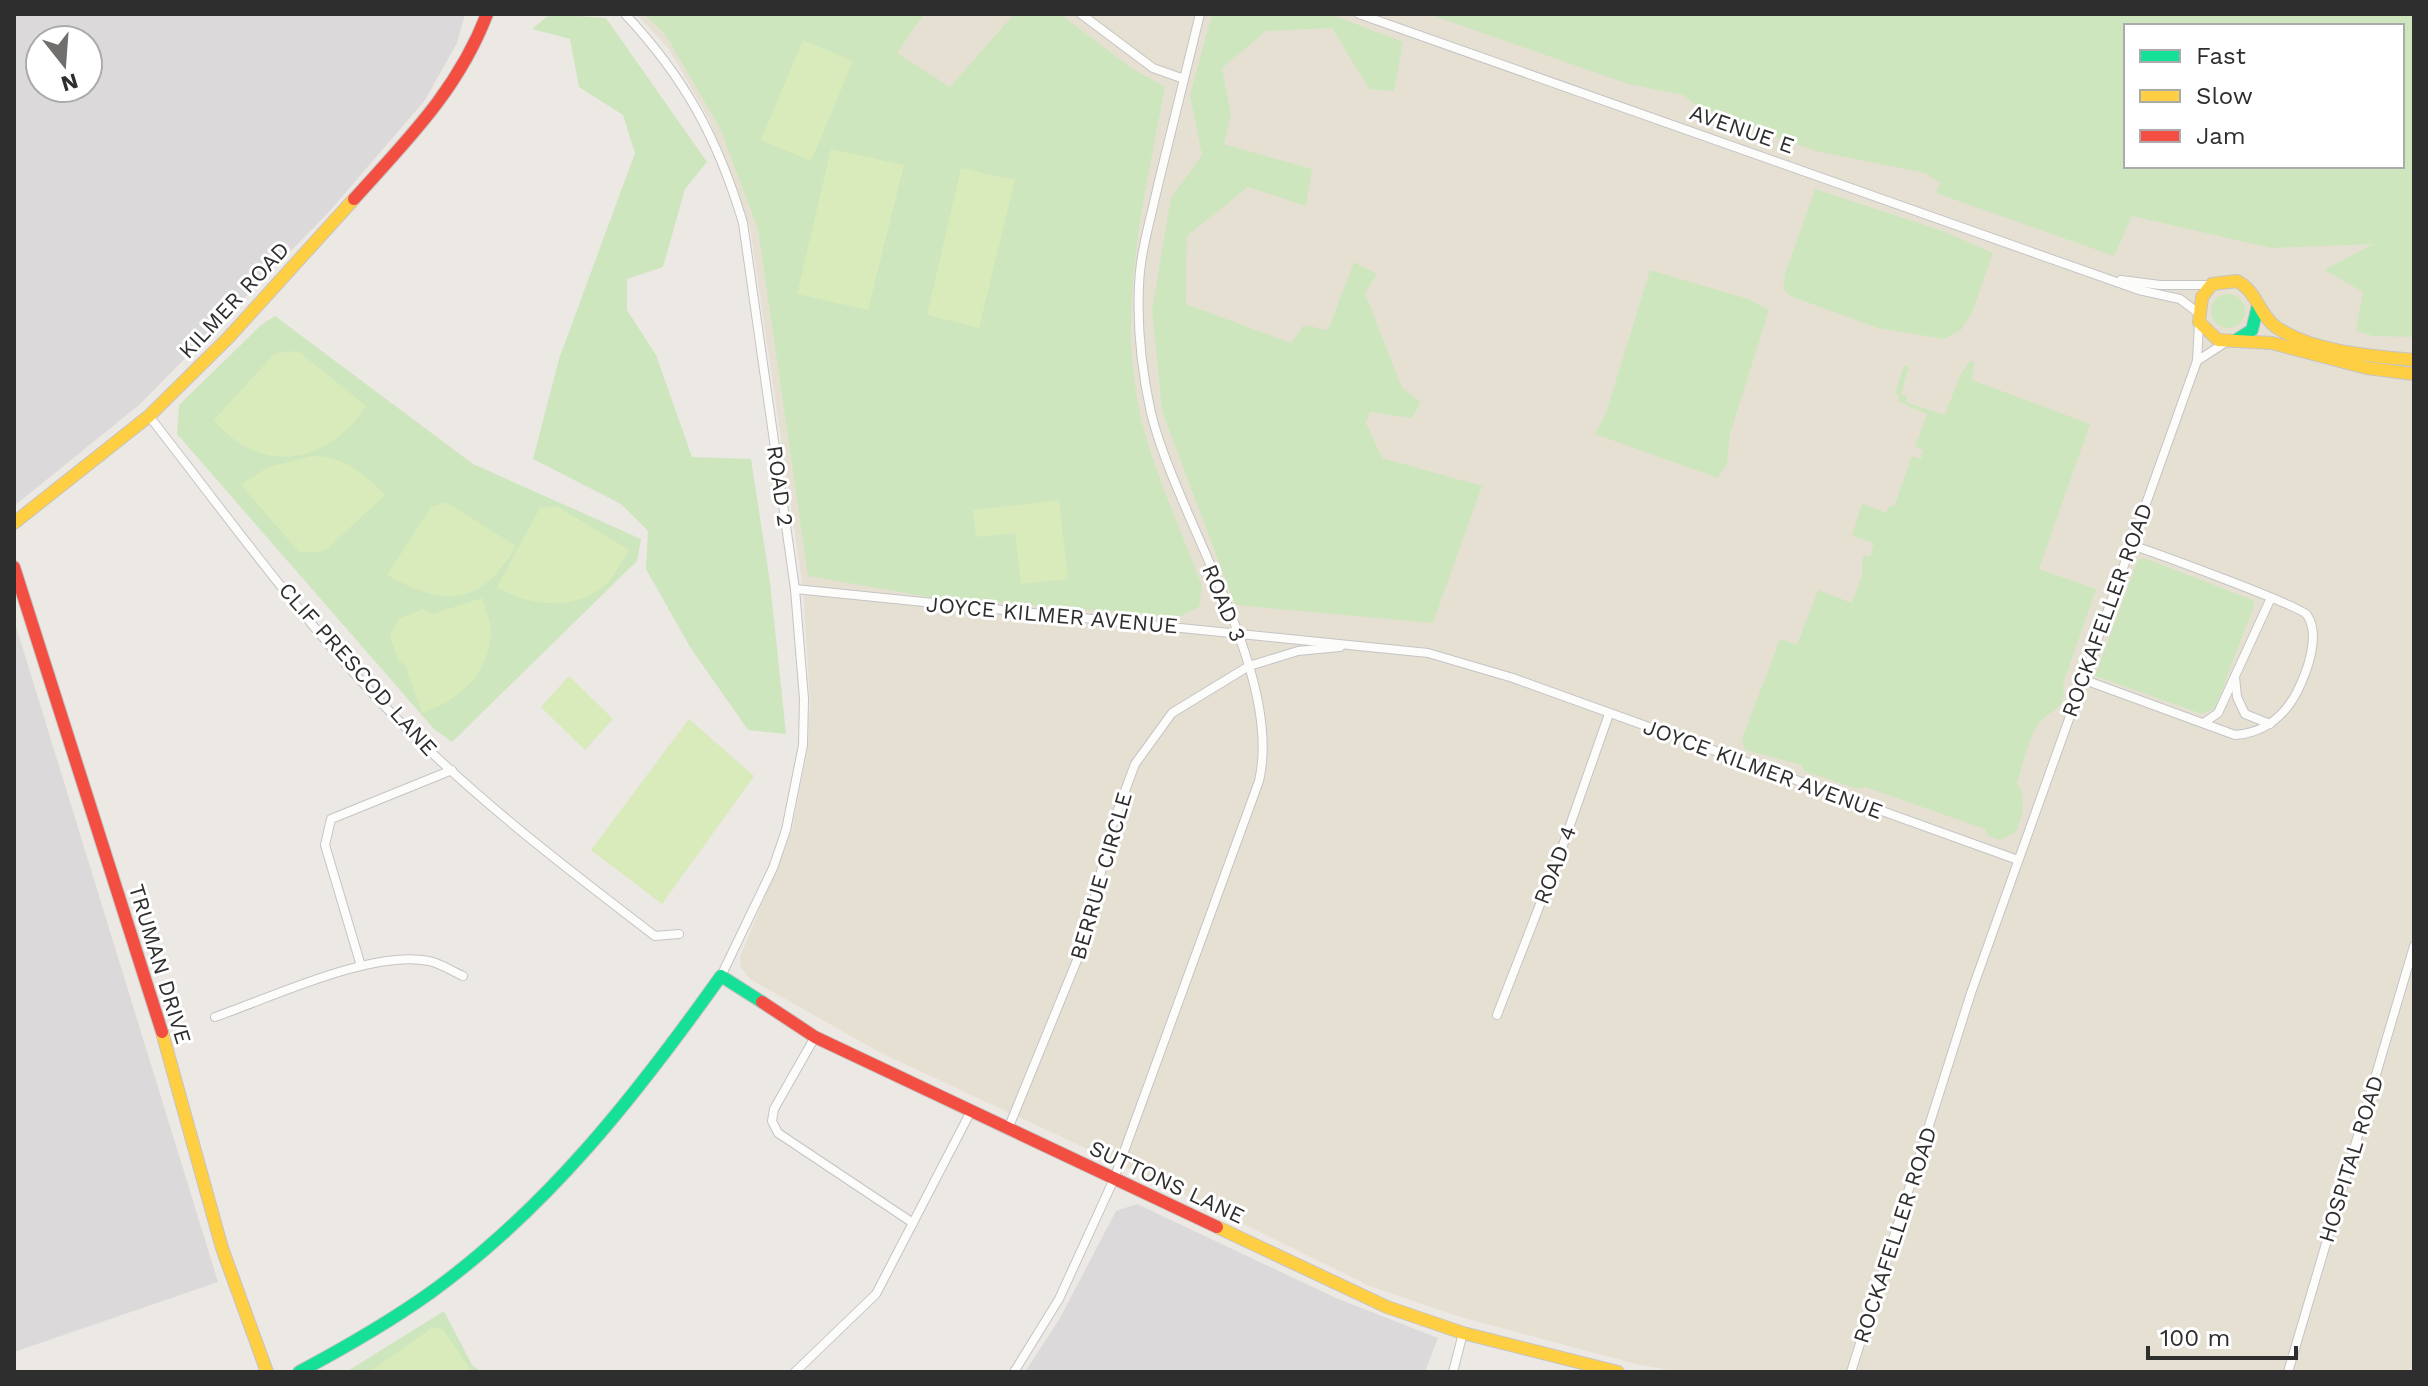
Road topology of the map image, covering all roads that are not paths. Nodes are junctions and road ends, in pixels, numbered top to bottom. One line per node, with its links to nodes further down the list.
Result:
1 (487, 14): 15 (street, KILMER ROAD)
2 (625, 14): 19 (street, ROAD 2)
3 (1081, 14): 6 (street)
4 (1200, 14): 6 (street, ROAD 3)
5 (1359, 14): 7 (street, AVENUE E)
6 (1184, 79): 21 (street, ROAD 3)
7 (2112, 279): 8 (street, AVENUE E); 10 (street, AVENUE E)
8 (2210, 285): 9 (street, AVENUE E); 10 (street)
9 (2258, 304): 11 (street); 12 (street, AVENUE E)
10 (2198, 317): 11 (street, AVENUE E); 13 (street, ROCKAFELLER ROAD)
11 (2232, 341): 13 (street); 14 (street, AVENUE E)
12 (2414, 360)
13 (2197, 361): 17 (street, ROCKAFELLER ROAD)
14 (2414, 374)
15 (149, 416): 16 (street, KILMER ROAD); 29 (street, CLIF PRESCOD LANE)
16 (14, 523)
17 (2131, 545): 20 (street); 25 (street, ROCKAFELLER ROAD)
18 (14, 567): 44 (street, TRUMAN DRIVE)
19 (795, 589): 21 (street, JOYCE KILMER AVENUE); 35 (street, ROAD 2)
20 (2270, 600): 24 (street); 28 (street)
21 (1235, 631): 22 (street, JOYCE KILMER AVENUE); 23 (street, ROAD 3)
22 (1357, 645): 23 (street, JOYCE KILMER AVENUE); 26 (street, JOYCE KILMER AVENUE)
23 (1249, 666): 40 (street, BERRUE CIRCLE); 41 (street, ROAD 3)
24 (2235, 674): 27 (street); 28 (street)
25 (2082, 679): 27 (street); 30 (street, ROCKAFELLER ROAD)
26 (1609, 714): 30 (street, JOYCE KILMER AVENUE); 36 (street, ROAD 4)
27 (2205, 722): 28 (street)
28 (2271, 724)
29 (452, 770): 31 (street, CLIF PRESCOD LANE); 33 (street)
30 (2018, 860): 50 (street, ROCKAFELLER ROAD)
31 (679, 934)
32 (2414, 946): 51 (street, HOSPITAL ROAD)
33 (361, 966): 34 (street); 37 (street)
34 (463, 976)
35 (721, 976): 38 (street, SUTTONS LANE); 45 (street)
36 (1497, 1015)
37 (215, 1017)
38 (815, 1037): 39 (street, SUTTONS LANE); 42 (street)
39 (970, 1113): 40 (street, SUTTONS LANE); 42 (street)
40 (1008, 1129): 41 (street, SUTTONS LANE)
41 (1114, 1179): 43 (street, SUTTONS LANE); 47 (street, ROAD 3)
42 (913, 1223): 46 (street)
43 (1463, 1333): 48 (street); 49 (street, SUTTONS LANE)
44 (267, 1372)
45 (299, 1372)
46 (795, 1372)
47 (1014, 1372)
48 (1453, 1372)
49 (1618, 1372)
50 (1851, 1372)
51 (2288, 1372)

